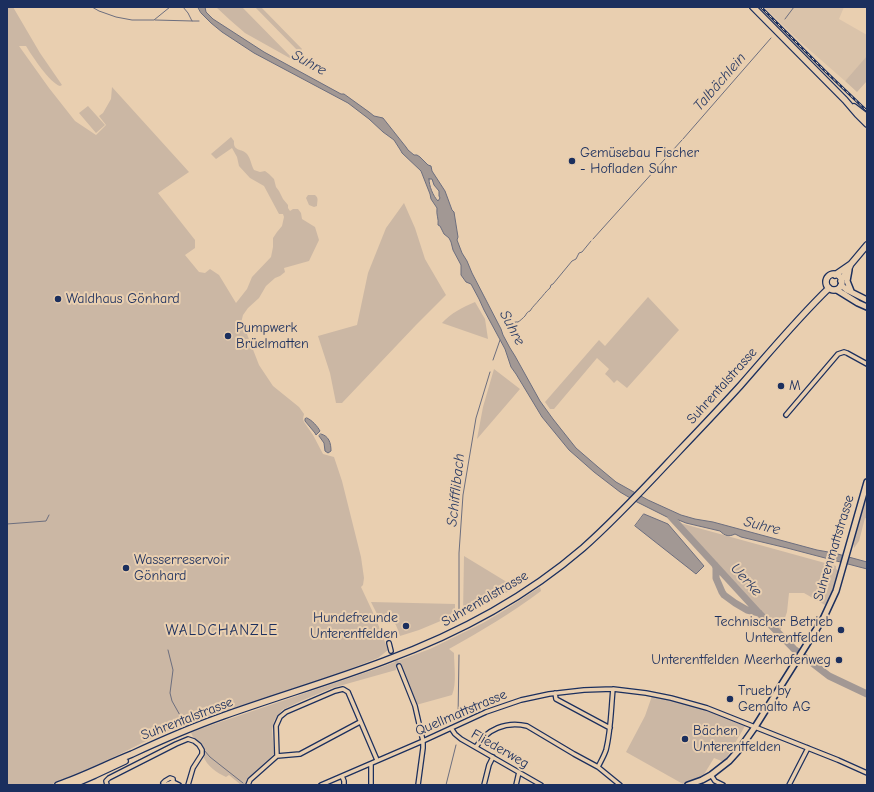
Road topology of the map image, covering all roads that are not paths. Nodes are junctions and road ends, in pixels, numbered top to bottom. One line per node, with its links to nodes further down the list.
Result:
1 (753, 7): 2 (main road)
2 (845, 100): 3 (main road); 4 (main road)
3 (867, 117)
4 (867, 124)
5 (867, 245): 6 (main road)
6 (851, 264): 7 (main road); 8 (main road); 10 (street)
7 (835, 275): 8 (main road); 9 (main road)
8 (840, 285): 9 (main road); 10 (street); 12 (street)
9 (829, 288): 26 (main road, Suhrentalstrasse)
10 (851, 292): 11 (street)
11 (866, 300)
12 (867, 307)
13 (867, 364): 14 (street)
14 (786, 415)
15 (867, 482): 22 (street, Suhrenmattstrasse)
16 (388, 643): 17 (street)
17 (391, 651)
18 (399, 666): 25 (street)
19 (612, 689): 20 (street, Quellmattstrasse); 22 (street, Quellmattstrasse); 24 (street)
20 (555, 693): 23 (street, Quellmattstrasse); 24 (street)
21 (360, 722): 29 (street); 29 (street); 31 (street)
22 (755, 727): 28 (street, Quellmattstrasse); 36 (street, Suhrenmattstrasse)
23 (451, 728): 25 (street, Quellmattstrasse); 27 (street, Fliederweg)
24 (610, 728): 33 (street)
25 (423, 741): 31 (street, Quellmattstrasse); 49 (street)
26 (151, 745): 39 (main road); 40 (main road, Suhrentalstrasse)
27 (476, 747): 30 (street, Fliederweg); 33 (street)
28 (808, 748): 35 (street, Quellmattstrasse); 56 (street)
29 (277, 756): 45 (street)
30 (493, 757): 34 (street, Fliederweg); 50 (street)
31 (377, 760): 32 (street, Quellmattstrasse)
32 (371, 764): 37 (street, Quellmattstrasse); 48 (street)
33 (598, 767): 53 (street)
34 (519, 772): 51 (street); 52 (street, Fliederweg)
35 (867, 773)
36 (711, 775): 54 (street, Suhrenmattstrasse); 55 (street)
37 (342, 776): 46 (street, Quellmattstrasse); 47 (street)
38 (173, 782): 43 (street)
39 (79, 784): 41 (main road)
40 (58, 785)
41 (72, 785)
42 (107, 785): 44 (street)
43 (179, 785)
44 (188, 785)
45 (248, 785)
46 (321, 785)
47 (344, 785)
48 (371, 785)
49 (418, 785)
50 (484, 785)
51 (516, 785)
52 (541, 785)
53 (620, 785)
54 (688, 785)
55 (722, 785)
56 (789, 785)

